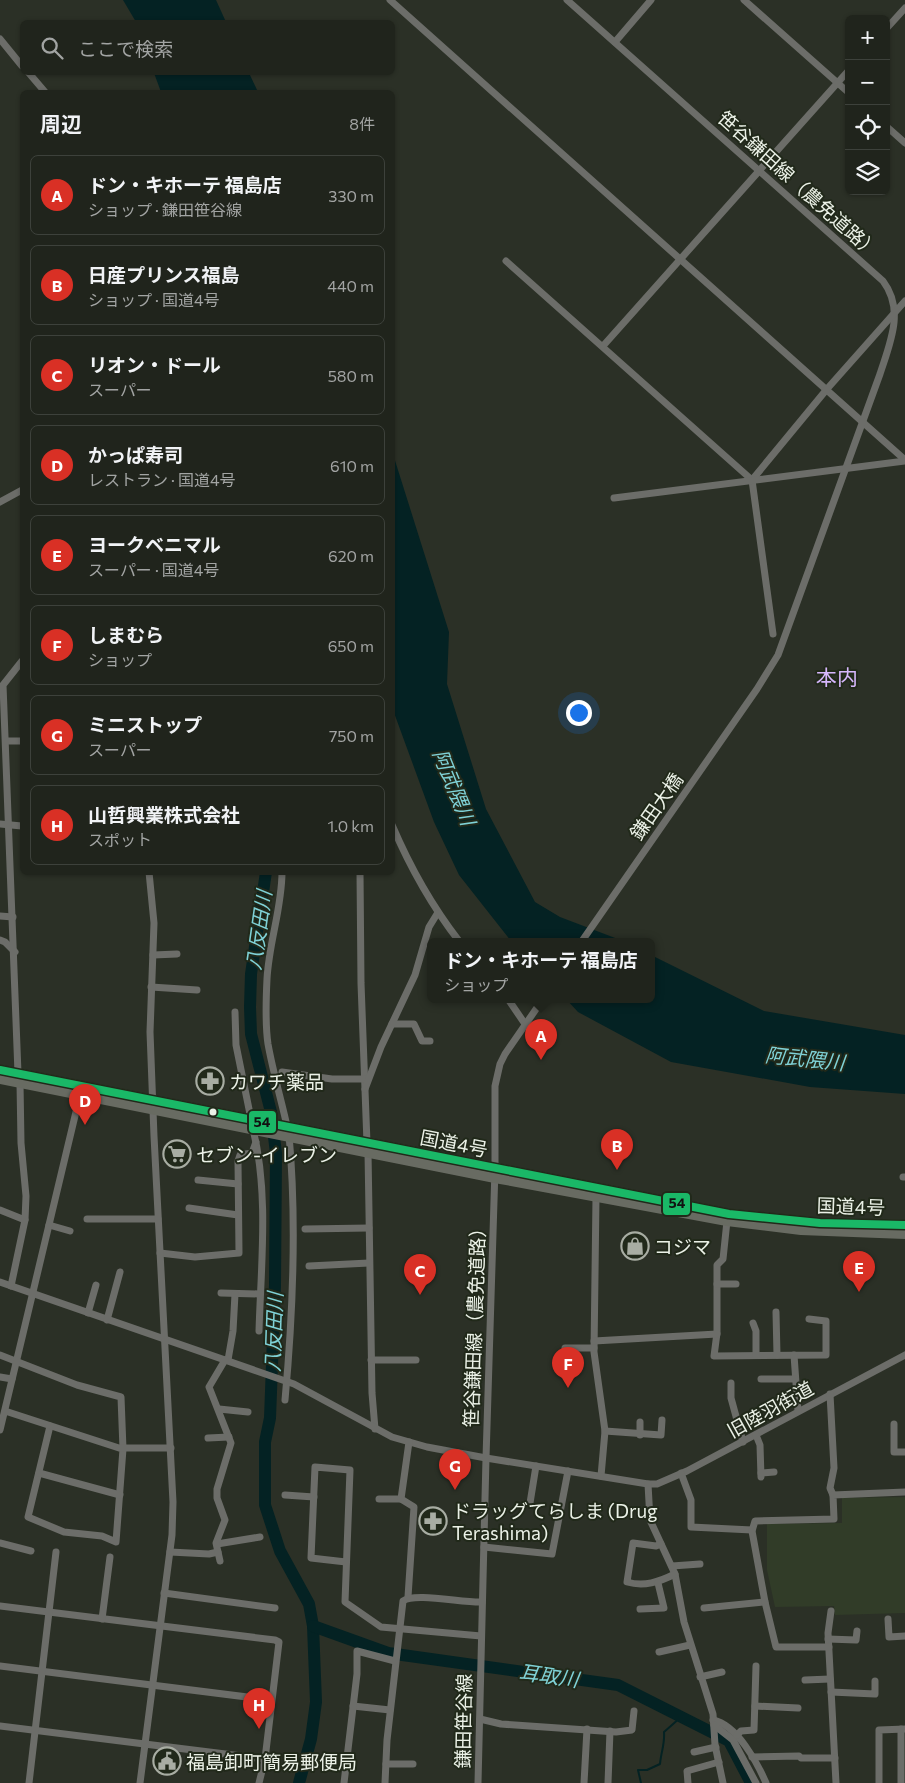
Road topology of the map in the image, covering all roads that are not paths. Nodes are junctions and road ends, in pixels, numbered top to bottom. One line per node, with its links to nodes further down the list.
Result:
1 (390, 0): 18 (street)
2 (567, 0): 8 (street, 笹谷鎌田線（農免道路）)
3 (652, 0): 8 (street)
4 (744, 0): 12 (street)
5 (905, 8): 6 (street)
6 (890, 25)
7 (0, 39): 9 (street)
8 (615, 42): 17 (street, 笹谷鎌田線（農免道路）)
9 (20, 64)
10 (31, 75): 14 (street)
11 (845, 75): 12 (street)
12 (838, 83): 13 (street); 17 (street)
13 (845, 89)
14 (43, 90)
15 (890, 130): 16 (street)
16 (905, 143)
17 (761, 172): 18 (street); 21 (street, 笹谷鎌田線（農免道路）)
18 (682, 259): 22 (street); 23 (street)
19 (506, 261): 22 (street)
20 (905, 301): 21 (street)
21 (896, 310): 23 (street); 24 (street, 笹谷鎌田線（農免道路）)
22 (604, 346): 27 (street)
23 (827, 389): 24 (street); 27 (street)
24 (863, 421): 25 (street); 26 (street, 笹谷鎌田線（農免道路）)
25 (905, 461): 26 (street)
26 (846, 468): 27 (street); 33 (street, 笹谷鎌田線（農免道路）)
27 (752, 480): 29 (street); 31 (street)
28 (20, 491): 30 (street)
29 (614, 498)
30 (0, 502)
31 (774, 634)
32 (20, 664): 34 (street)
33 (757, 689): 48 (street, 鎌田大橋)
34 (6, 741): 35 (street); 36 (street)
35 (20, 741)
36 (4, 791): 38 (street)
37 (0, 824): 38 (street)
38 (8, 824): 39 (street); 46 (street)
39 (20, 826)
40 (395, 831): 44 (street)
41 (149, 875): 52 (street)
42 (282, 875): 70 (street)
43 (360, 875): 65 (street)
44 (437, 914): 47 (street); 59 (street)
45 (0, 916): 46 (street)
46 (14, 917): 50 (street)
47 (457, 938)
48 (584, 938)
49 (0, 940): 50 (street)
50 (15, 952): 63 (street)
51 (177, 954): 52 (street)
52 (153, 955): 53 (street)
53 (151, 987): 54 (street); 68 (street)
54 (197, 990)
55 (511, 1003): 58 (street)
56 (540, 1003): 58 (street)
57 (235, 1012): 69 (street)
58 (526, 1023): 73 (street)
59 (392, 1024): 60 (street); 66 (street)
60 (430, 1041)
61 (0, 1070): 63 (highway, 国道4号)
62 (282, 1072): 65 (street)
63 (19, 1078): 64 (highway, 国道4号); 67 (highway, 国道4号); 68 (highway, 国道4号); 82 (street)
64 (0, 1079)
65 (364, 1079): 66 (street)
66 (365, 1090): 72 (street)
67 (80, 1095): 68 (highway, 国道4号); 84 (street)
68 (153, 1105): 69 (highway, 国道4号); 81 (street)
69 (254, 1124): 70 (highway, 国道4号); 71 (street)
70 (286, 1130): 72 (highway, 国道4号); 126 (street)
71 (256, 1142): 75 (street); 102 (street)
72 (368, 1147): 73 (highway, 国道4号); 86 (street)
73 (495, 1173): 76 (highway, 国道4号); 85 (highway, 国道4号); 150 (street, 笹谷鎌田線（農免道路）)
74 (198, 1180): 75 (street)
75 (238, 1184): 79 (street)
76 (596, 1197): 83 (highway, 国道4号); 111 (street)
77 (189, 1208): 79 (street)
78 (0, 1210): 82 (street)
79 (238, 1215): 90 (street)
80 (87, 1219): 81 (street)
81 (158, 1219): 90 (street)
82 (25, 1220): 98 (street)
83 (727, 1221): 89 (highway, 国道4号); 95 (street)
84 (49, 1225): 88 (street); 100 (street)
85 (905, 1225)
86 (369, 1228): 87 (street); 91 (street)
87 (305, 1229)
88 (70, 1231)
89 (905, 1234)
90 (160, 1253): 110 (street)
91 (369, 1263): 92 (street); 119 (street)
92 (309, 1266)
93 (120, 1272): 106 (street)
94 (0, 1282): 98 (street)
95 (717, 1284): 96 (street); 109 (street)
96 (736, 1284)
97 (96, 1285): 104 (street)
98 (11, 1286): 100 (street)
99 (221, 1293): 101 (street)
100 (33, 1294): 104 (street); 121 (street)
101 (234, 1294): 102 (street); 118 (street)
102 (260, 1294): 108 (street)
103 (776, 1312): 114 (street)
104 (88, 1314): 106 (street)
105 (809, 1318): 115 (street)
106 (106, 1320): 110 (street)
107 (753, 1324): 113 (street)
108 (259, 1331)
109 (717, 1334): 111 (street); 113 (street)
110 (165, 1339): 118 (street); 147 (street)
111 (594, 1344): 112 (street); 140 (street)
112 (565, 1348)
113 (756, 1355): 114 (street)
114 (776, 1355): 115 (street)
115 (794, 1355): 125 (street)
116 (905, 1355): 128 (street, 旧陸羽街道)
117 (0, 1356): 121 (street)
118 (226, 1360): 126 (street); 130 (street)
119 (371, 1360): 120 (street); 138 (street)
120 (416, 1360)
121 (16, 1361): 123 (street); 148 (street)
122 (0, 1377): 123 (street)
123 (12, 1379): 131 (street)
124 (762, 1379): 125 (street)
125 (795, 1379): 132 (street)
126 (285, 1381): 129 (street); 138 (street)
127 (730, 1383): 146 (street)
128 (830, 1394): 132 (street, 旧陸羽街道); 161 (street)
129 (285, 1400)
130 (219, 1409): 133 (street); 143 (street)
131 (5, 1411): 137 (street); 139 (street)
132 (798, 1411): 142 (street, 旧陸羽街道)
133 (248, 1412)
134 (662, 1420): 141 (street)
135 (640, 1422): 141 (street)
136 (894, 1424): 149 (street)
137 (50, 1426): 148 (street); 154 (street)
138 (375, 1429): 145 (street)
139 (0, 1430)
140 (605, 1431): 141 (street); 156 (street)
141 (640, 1435)
142 (756, 1435): 146 (street, 旧陸羽街道); 153 (street)
143 (229, 1437): 144 (street); 171 (street)
144 (208, 1438)
145 (409, 1442): 150 (street); 164 (street)
146 (743, 1442): 155 (street, 旧陸羽街道)
147 (171, 1448): 148 (street); 174 (street)
148 (124, 1449): 159 (street)
149 (905, 1452)
150 (486, 1458): 151 (street); 170 (street, 笹谷鎌田線（農免道路）)
151 (536, 1466): 152 (street); 165 (street)
152 (568, 1471): 156 (street); 170 (street)
153 (774, 1472)
154 (39, 1473): 159 (street); 159 (street)
155 (681, 1473): 157 (street, 旧陸羽街道); 166 (street)
156 (600, 1476): 157 (street)
157 (648, 1484): 169 (street)
158 (905, 1492): 161 (street)
159 (120, 1495)
160 (285, 1495): 162 (street)
161 (833, 1495): 166 (street)
162 (314, 1497): 177 (street); 177 (street)
163 (379, 1499): 164 (street)
164 (401, 1499): 183 (street)
165 (530, 1502)
166 (752, 1530): 185 (street)
167 (260, 1537): 171 (street)
168 (0, 1544): 172 (street)
169 (661, 1544): 179 (street); 181 (street)
170 (484, 1547): 184 (street, 笹谷鎌田線（農免道路）)
171 (217, 1548): 174 (street); 176 (street)
172 (31, 1551)
173 (56, 1552): 191 (street)
174 (170, 1552): 182 (street)
175 (110, 1557): 192 (street)
176 (220, 1561)
177 (346, 1562): 195 (street)
178 (700, 1564): 179 (street)
179 (672, 1566): 180 (street)
180 (675, 1574): 181 (street); 200 (street)
181 (658, 1583): 189 (street)
182 (164, 1593): 187 (street); 194 (street)
183 (408, 1598): 184 (street); 195 (street)
184 (482, 1602): 197 (street, 笹谷鎌田線（農免道路）)
185 (765, 1602): 188 (street); 199 (street)
186 (0, 1606): 191 (street)
187 (275, 1608)
188 (704, 1608)
189 (640, 1609)
190 (831, 1611): 199 (street)
191 (49, 1612): 192 (street); 206 (street)
192 (102, 1619): 194 (street)
193 (888, 1619): 198 (street)
194 (160, 1627): 212 (street); 214 (street)
195 (400, 1630): 197 (street); 203 (street)
196 (857, 1630): 199 (street)
197 (481, 1636): 202 (street, 笹谷鎌田線（農免道路）)
198 (905, 1636)
199 (829, 1643): 209 (street)
200 (690, 1645): 201 (street); 208 (street)
201 (659, 1652)
202 (480, 1659): 220 (street, 鎌田笹谷線)
203 (395, 1660): 215 (street); 218 (street)
204 (0, 1666): 206 (street)
205 (756, 1666): 216 (street)
206 (42, 1672): 212 (street); 225 (street)
207 (722, 1672): 208 (street)
208 (700, 1677): 221 (street)
209 (830, 1679): 210 (street); 213 (street)
210 (805, 1680)
211 (875, 1681): 213 (street)
212 (153, 1685): 214 (street); 228 (street)
213 (831, 1692): 232 (street)
214 (271, 1700): 233 (street)
215 (353, 1706): 218 (street); 240 (street)
216 (755, 1706): 217 (street); 227 (street)
217 (798, 1708)
218 (390, 1710): 235 (street)
219 (634, 1710): 226 (street)
220 (480, 1719): 223 (street); 242 (street, 鎌田笹谷線)
221 (714, 1724): 227 (street); 229 (street); 247 (street)
222 (0, 1726): 225 (street)
223 (587, 1729): 226 (street); 243 (street)
224 (903, 1729): 250 (street); 251 (street)
225 (36, 1731): 228 (street); 237 (street)
226 (610, 1731): 244 (street)
227 (737, 1734): 231 (street)
228 (146, 1744): 233 (street); 238 (street)
229 (715, 1746): 230 (street); 234 (street)
230 (694, 1752)
231 (752, 1757): 232 (street); 248 (street)
232 (835, 1758): 249 (street)
233 (265, 1759): 239 (street)
234 (719, 1762): 245 (street); 246 (street)
235 (386, 1764): 236 (street); 241 (street)
236 (413, 1764)
237 (30, 1783)
238 (140, 1783)
239 (259, 1783)
240 (344, 1783)
241 (385, 1783)
242 (478, 1783)
243 (584, 1783)
244 (608, 1783)
245 (688, 1783)
246 (723, 1783)
247 (756, 1783)
248 (766, 1783)
249 (836, 1783)
250 (879, 1783)
251 (901, 1783)

